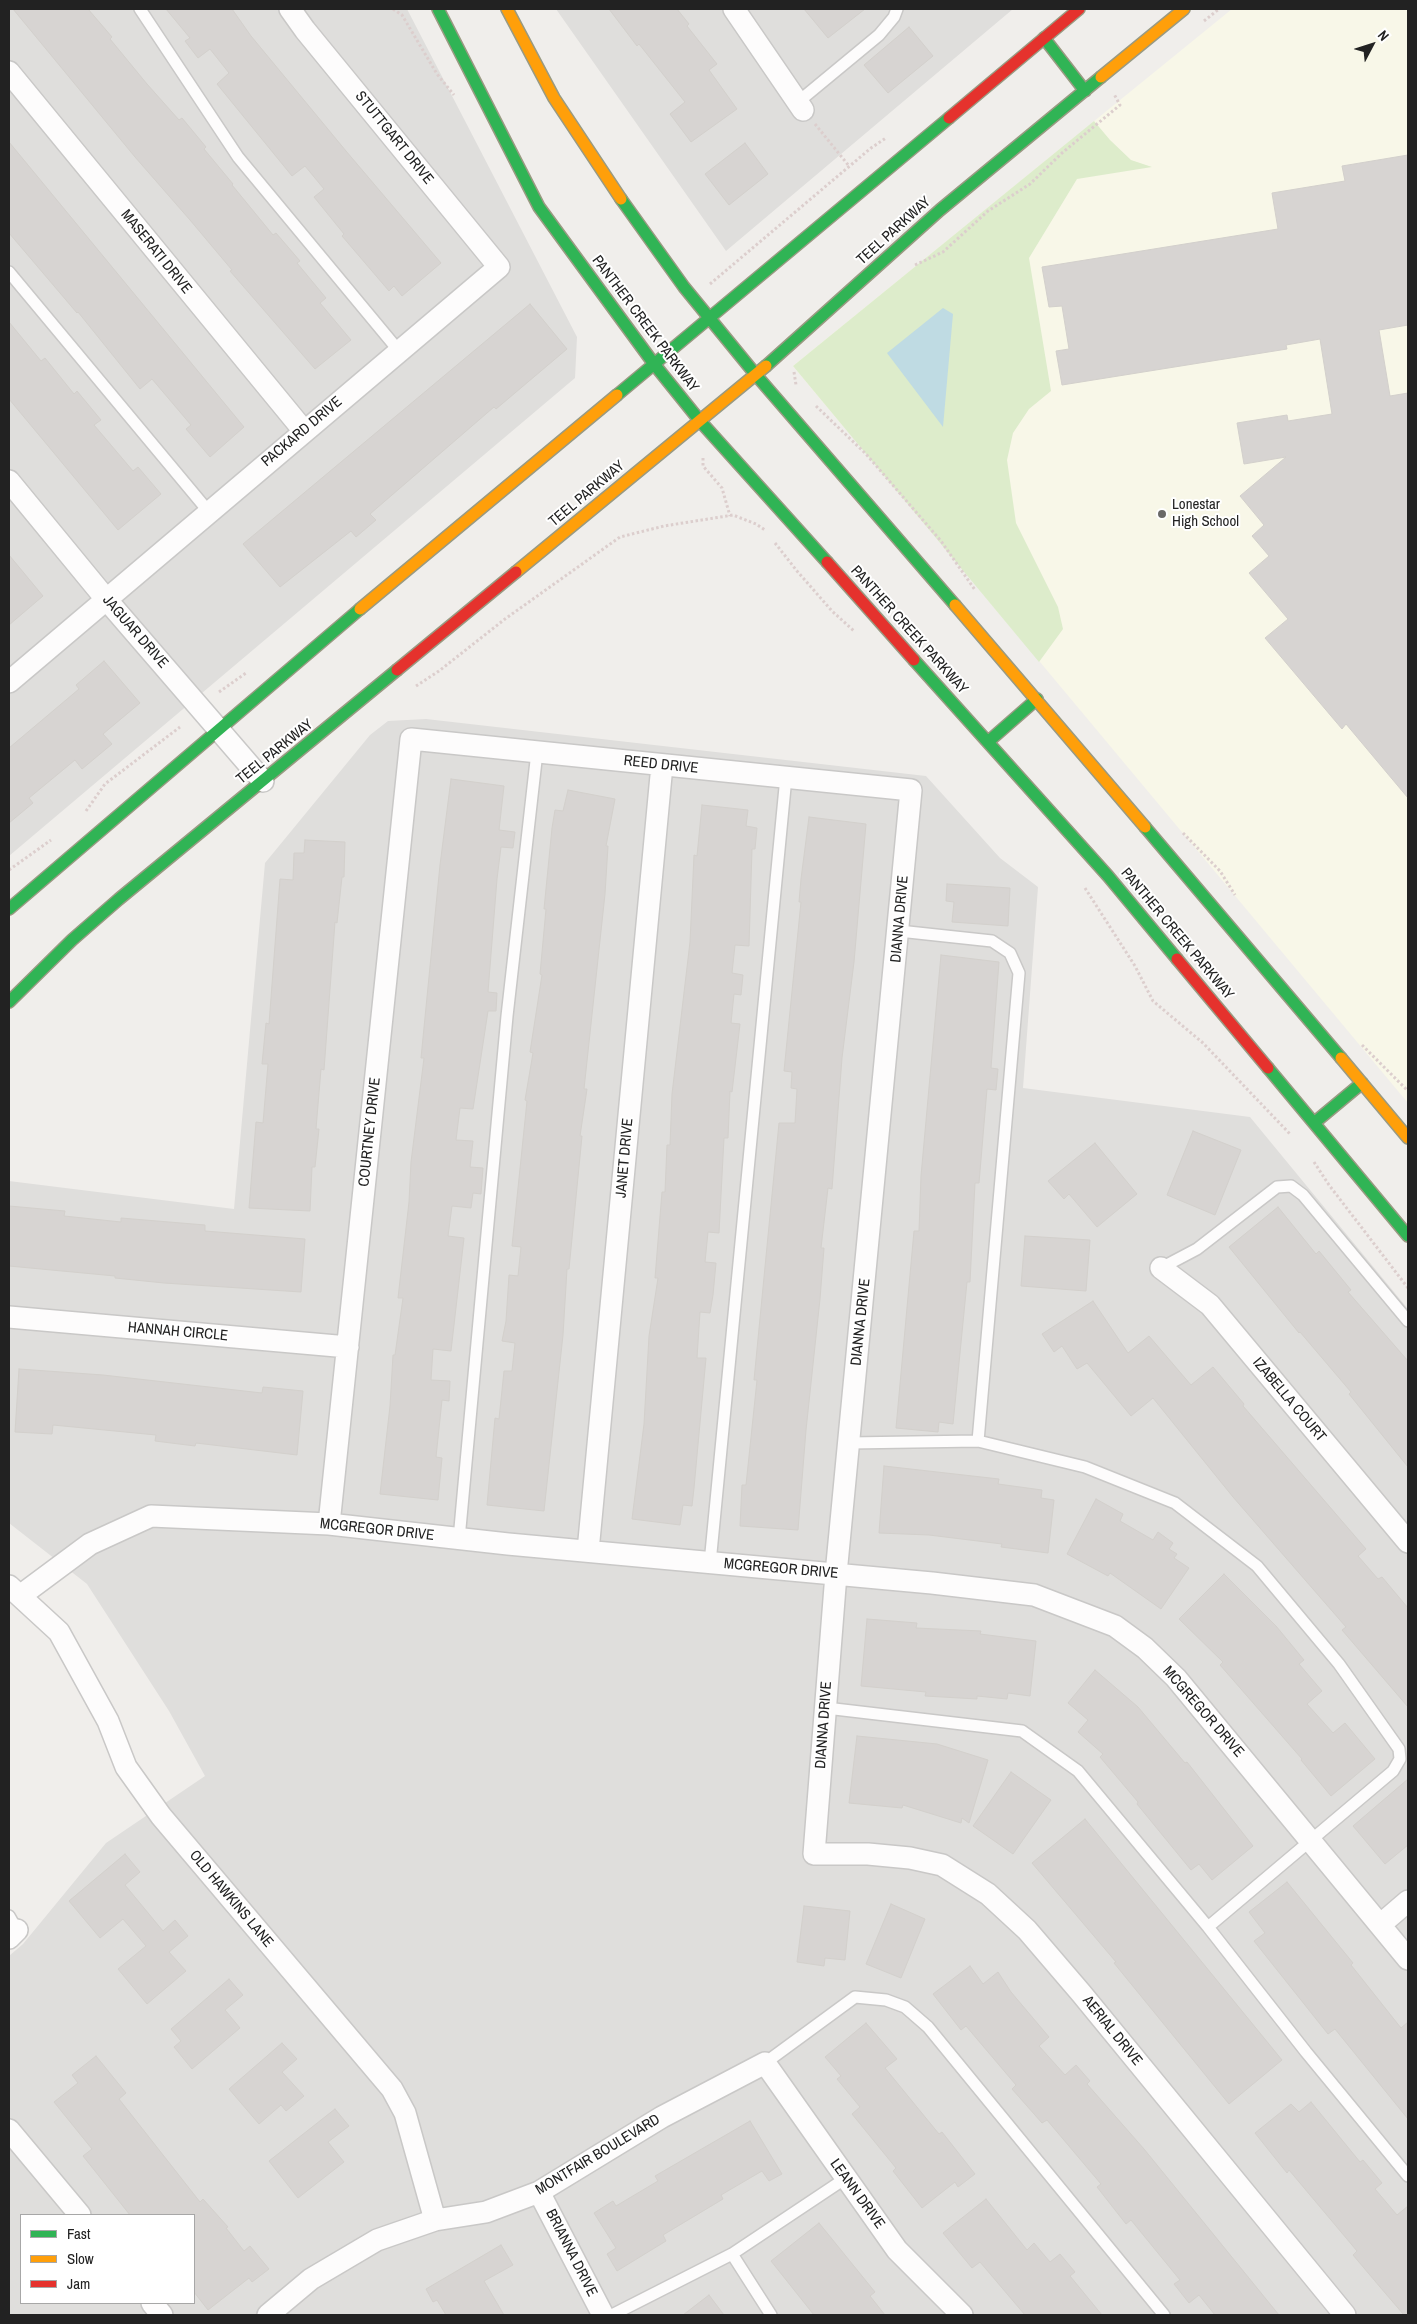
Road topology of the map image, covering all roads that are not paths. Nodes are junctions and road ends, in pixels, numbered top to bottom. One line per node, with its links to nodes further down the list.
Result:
1 (140, 9): 16 (lane)
2 (290, 9): 13 (street, STUTTGART DRIVE)
3 (438, 9): 17 (main road, PANTHER CREEK PARKWAY)
4 (507, 9): 15 (main road)
5 (734, 9): 12 (street)
6 (897, 9): 12 (lane)
7 (1079, 9): 9 (main road)
8 (1184, 9): 11 (main road, TEEL PARKWAY)
9 (1044, 38): 11 (main road); 15 (main road)
10 (9, 72): 20 (street, MASERATI DRIVE)
11 (1085, 91): 18 (main road, TEEL PARKWAY)
12 (800, 106)
13 (500, 267): 16 (street, PACKARD DRIVE)
14 (9, 272): 22 (lane)
15 (709, 317): 17 (main road); 18 (main road)
16 (399, 351): 20 (street, PACKARD DRIVE)
17 (654, 364): 19 (main road, PANTHER CREEK PARKWAY); 26 (main road)
18 (756, 375): 19 (main road, TEEL PARKWAY); 25 (main road)
19 (700, 421): 28 (main road, PANTHER CREEK PARKWAY); 32 (main road, TEEL PARKWAY)
20 (304, 431): 22 (street, PACKARD DRIVE)
21 (9, 481): 23 (street, JAGUAR DRIVE)
22 (209, 512): 23 (street, PACKARD DRIVE)
23 (106, 599): 24 (street, PACKARD DRIVE); 26 (street, JAGUAR DRIVE)
24 (9, 681)
25 (1037, 699): 28 (main road); 37 (main road)
26 (219, 729): 32 (street, JAGUAR DRIVE); 34 (main road)
27 (411, 739): 29 (street, REED DRIVE); 44 (street, COURTNEY DRIVE)
28 (988, 741): 38 (main road, PANTHER CREEK PARKWAY)
29 (537, 752): 30 (street, REED DRIVE); 48 (lane)
30 (662, 765): 31 (street, REED DRIVE); 50 (street, JANET DRIVE)
31 (786, 778): 33 (street, REED DRIVE); 51 (lane)
32 (263, 781): 36 (main road, TEEL PARKWAY)
33 (911, 790): 35 (street, DIANNA DRIVE)
34 (9, 909)
35 (899, 931): 45 (lane); 46 (street, DIANNA DRIVE)
36 (9, 1002)
37 (1362, 1083): 38 (main road); 39 (main road)
38 (1314, 1123): 40 (main road, PANTHER CREEK PARKWAY)
39 (1408, 1138)
40 (1408, 1236)
41 (1161, 1268): 43 (lane); 49 (street, IZABELLA COURT)
42 (9, 1317): 44 (street, HANNAH CIRCLE)
43 (1408, 1321)
44 (348, 1347): 47 (street, COURTNEY DRIVE)
45 (978, 1441): 46 (lane); 55 (lane)
46 (849, 1443): 52 (street, DIANNA DRIVE)
47 (329, 1524): 48 (street, MCGREGOR DRIVE); 53 (street, MCGREGOR DRIVE)
48 (459, 1539): 50 (street, MCGREGOR DRIVE)
49 (1408, 1542)
50 (588, 1552): 51 (street, MCGREGOR DRIVE)
51 (710, 1562): 52 (street, MCGREGOR DRIVE)
52 (836, 1574): 54 (street, DIANNA DRIVE); 55 (street, MCGREGOR DRIVE)
53 (14, 1591): 67 (street, OLD HAWKINS LANE)
54 (826, 1708): 56 (street, DIANNA DRIVE); 59 (lane)
55 (1311, 1841): 58 (street, MCGREGOR DRIVE); 59 (lane)
56 (814, 1854): 77 (street, AERIAL DRIVE)
57 (1408, 1900): 58 (street)
58 (1380, 1924): 60 (street, MCGREGOR DRIVE)
59 (1208, 1927): 63 (lane)
60 (1408, 1959)
61 (766, 2063): 64 (street, LEANN DRIVE); 65 (street, MONTFAIR BOULEVARD); 76 (lane)
62 (9, 2129): 66 (street)
63 (1408, 2176)
64 (846, 2178): 68 (lane); 75 (street, LEANN DRIVE)
65 (539, 2192): 67 (street, MONTFAIR BOULEVARD); 72 (street, BRIANNA DRIVE)
66 (79, 2214)
67 (435, 2220): 71 (street, MONTFAIR BOULEVARD)
68 (732, 2254): 73 (lane); 74 (lane)
69 (153, 2304): 70 (street)
70 (162, 2315)
71 (268, 2315)
72 (603, 2315)
73 (612, 2315)
74 (771, 2315)
75 (962, 2315)
76 (1164, 2315)
77 (1345, 2315)

